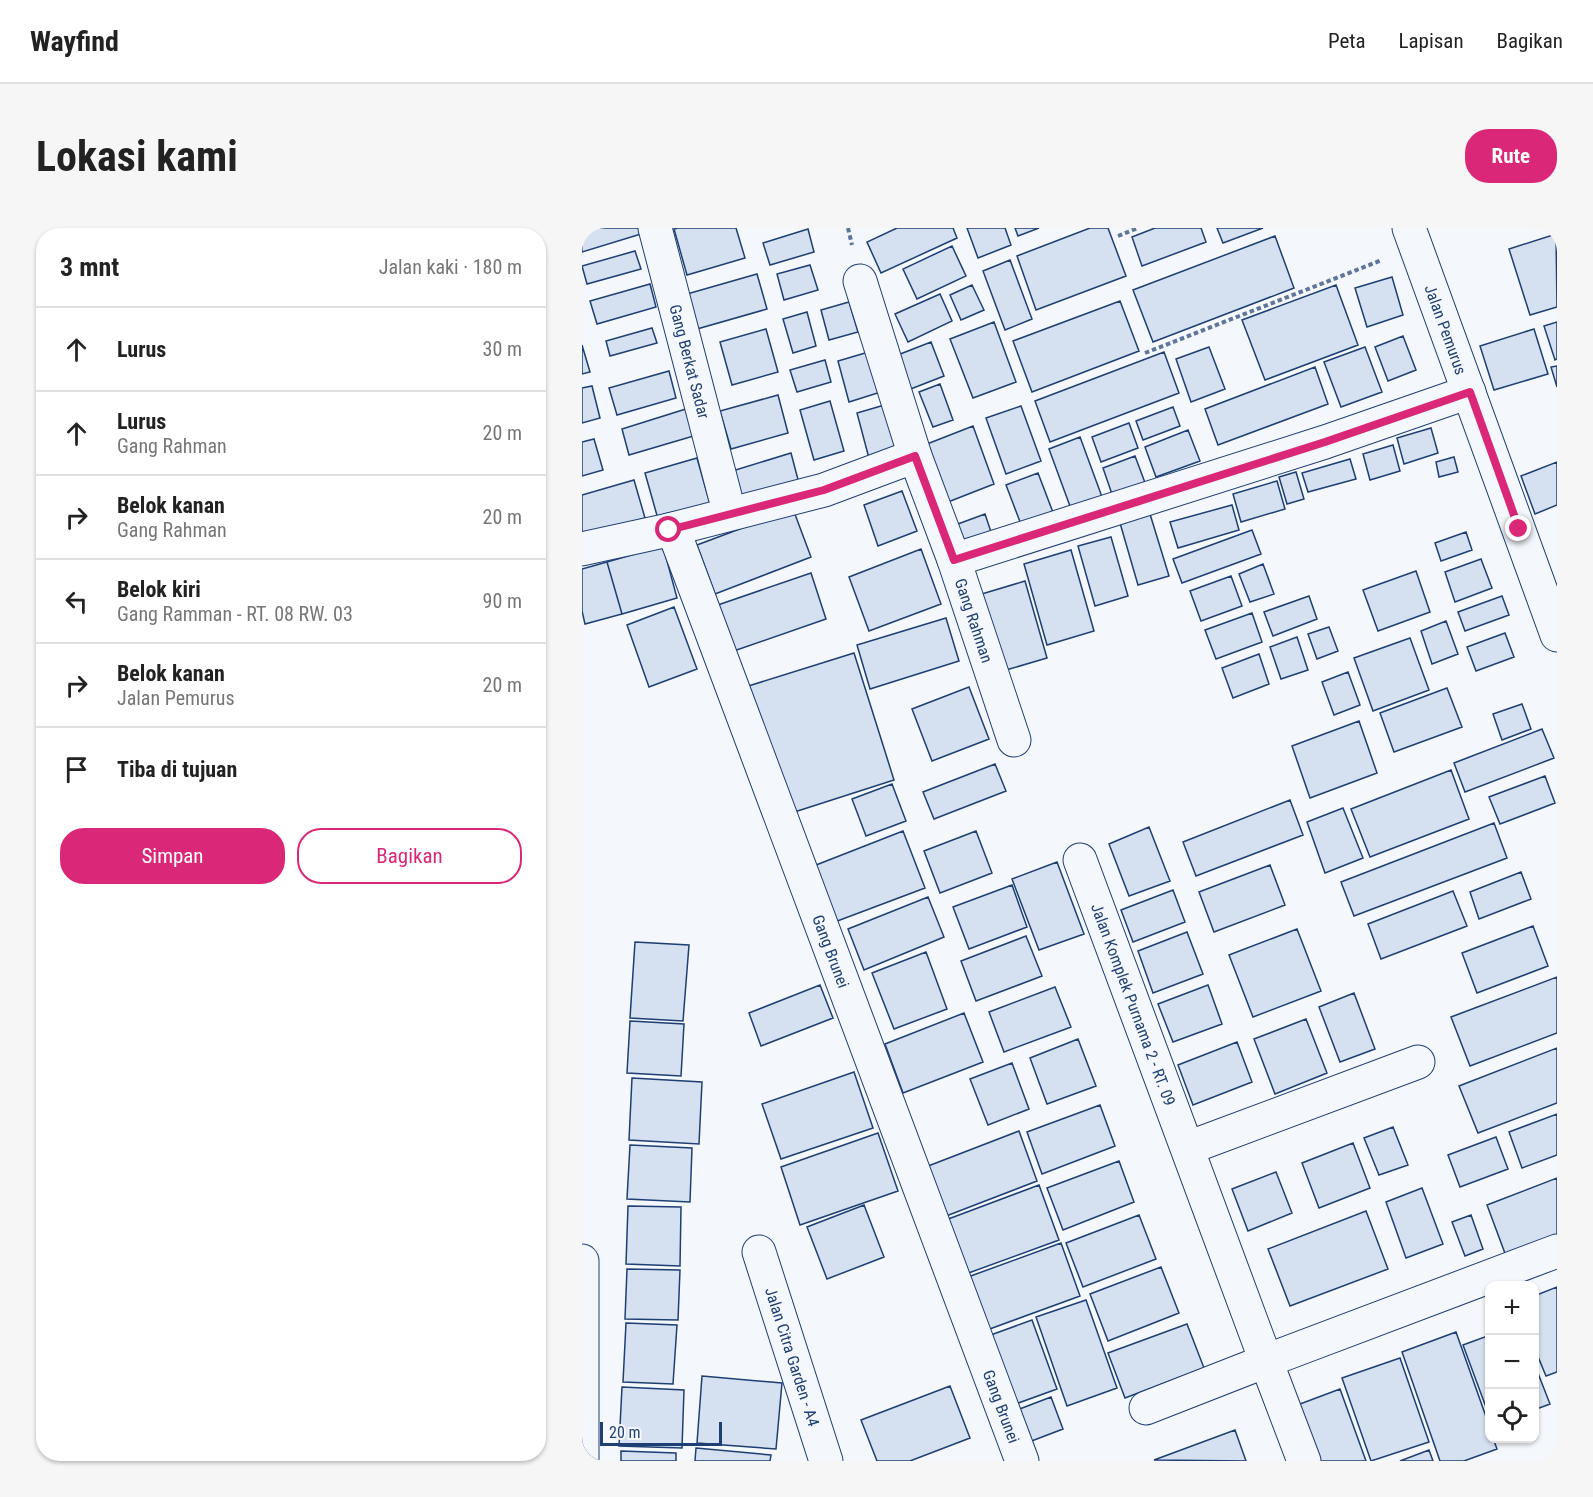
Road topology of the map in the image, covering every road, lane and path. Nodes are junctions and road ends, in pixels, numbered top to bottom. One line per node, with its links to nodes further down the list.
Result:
1 (655, 228): 9 (street, Gang Berkat Sadar)
2 (1138, 228): 3 (path)
3 (1118, 236)
4 (1412, 237): 6 (path); 7 (street, Jalan Pemurus)
5 (860, 281): 8 (street, Gang Rahman)
6 (1144, 353)
7 (1470, 392): 12 (street); 13 (street, Jalan Pemurus)
8 (915, 456): 10 (street); 12 (street, Gang Rahman)
9 (725, 496)
10 (669, 530): 11 (street); 25 (street, Gang Brunei)
11 (582, 549)
12 (954, 560): 14 (street, Gang Rahman)
13 (1557, 635)
14 (1014, 740)
15 (1080, 860): 17 (street, Jalan Komplek Purnama 2 - RT. 09)
16 (1418, 1062): 17 (street)
17 (1188, 1148): 21 (street, Jalan Komplek Purnama 2 - RT. 09)
18 (1557, 1251): 21 (street)
19 (759, 1252): 24 (street, Jalan Citra Garden - A4)
20 (582, 1261): 23 (street)
21 (1266, 1361): 22 (street); 26 (street, Jalan Komplek Purnama 2 - RT. 09)
22 (1146, 1408)
23 (582, 1461)
24 (826, 1461)
25 (1022, 1461)
26 (1304, 1461)

